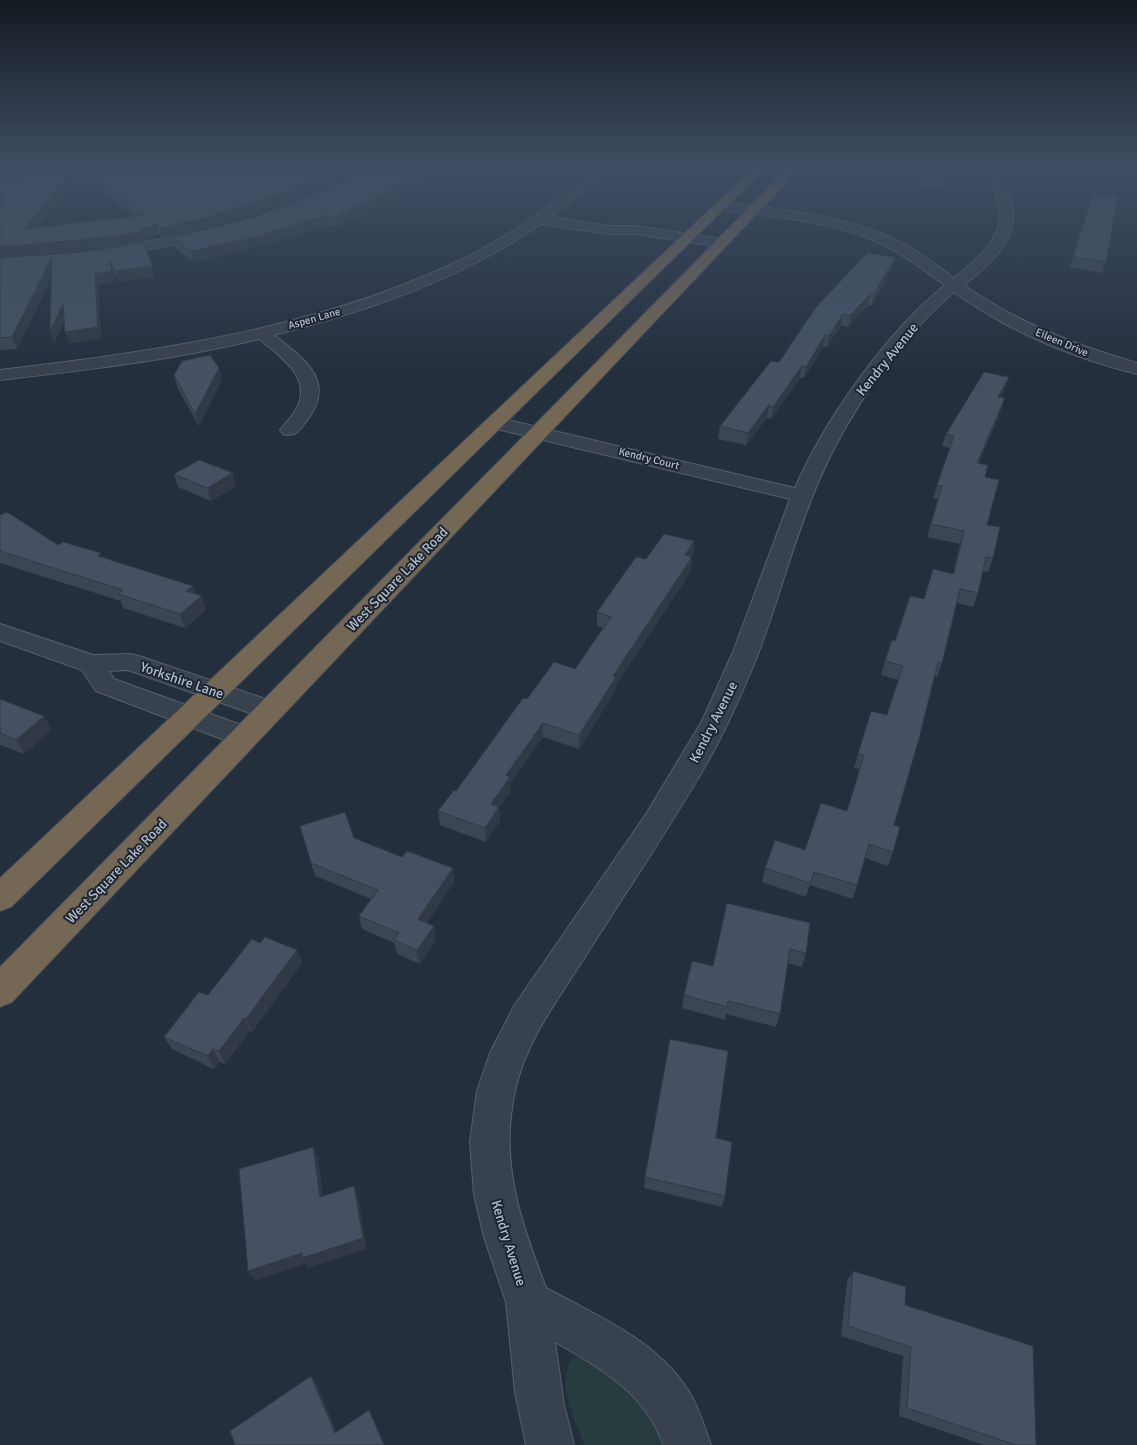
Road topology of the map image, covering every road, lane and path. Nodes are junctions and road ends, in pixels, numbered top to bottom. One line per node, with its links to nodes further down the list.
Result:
1 (201, 235): 10 (street)
2 (513, 235): 13 (street, Aspen Lane)
3 (624, 235): 8 (street)
4 (691, 235): 8 (highway)
5 (728, 235): 9 (highway, West Square Lake Road)
6 (874, 235): 11 (street)
7 (1001, 235): 11 (street, Kendry Avenue)
8 (685, 241): 9 (street); 16 (highway)
9 (718, 246): 18 (highway, West Square Lake Road)
10 (97, 255)
11 (948, 305): 12 (street, Eileen Drive); 12 (street, Eileen Drive); 19 (street, Kendry Avenue)
12 (990, 309): 14 (street, Eileen Drive)
13 (261, 332): 15 (street, Aspen Lane); 17 (street)
14 (1137, 369)
15 (0, 375)
16 (495, 423): 18 (street, Kendry Court); 22 (highway)
17 (290, 430)
18 (539, 433): 19 (street, Kendry Court); 23 (highway, West Square Lake Road)
19 (802, 496): 28 (street, Kendry Avenue)
20 (0, 632): 21 (street, Yorkshire Lane)
21 (91, 664): 22 (street, Yorkshire Lane); 24 (street)
22 (216, 691): 23 (street, Yorkshire Lane); 24 (highway)
23 (270, 711): 25 (highway, West Square Lake Road)
24 (190, 716): 25 (street); 26 (highway)
25 (245, 737): 27 (highway, West Square Lake Road)
26 (0, 898)
27 (0, 991)
28 (528, 1303): 29 (street, Kendry Avenue); 30 (street, Kendry Avenue)
29 (550, 1445)
30 (687, 1445)

